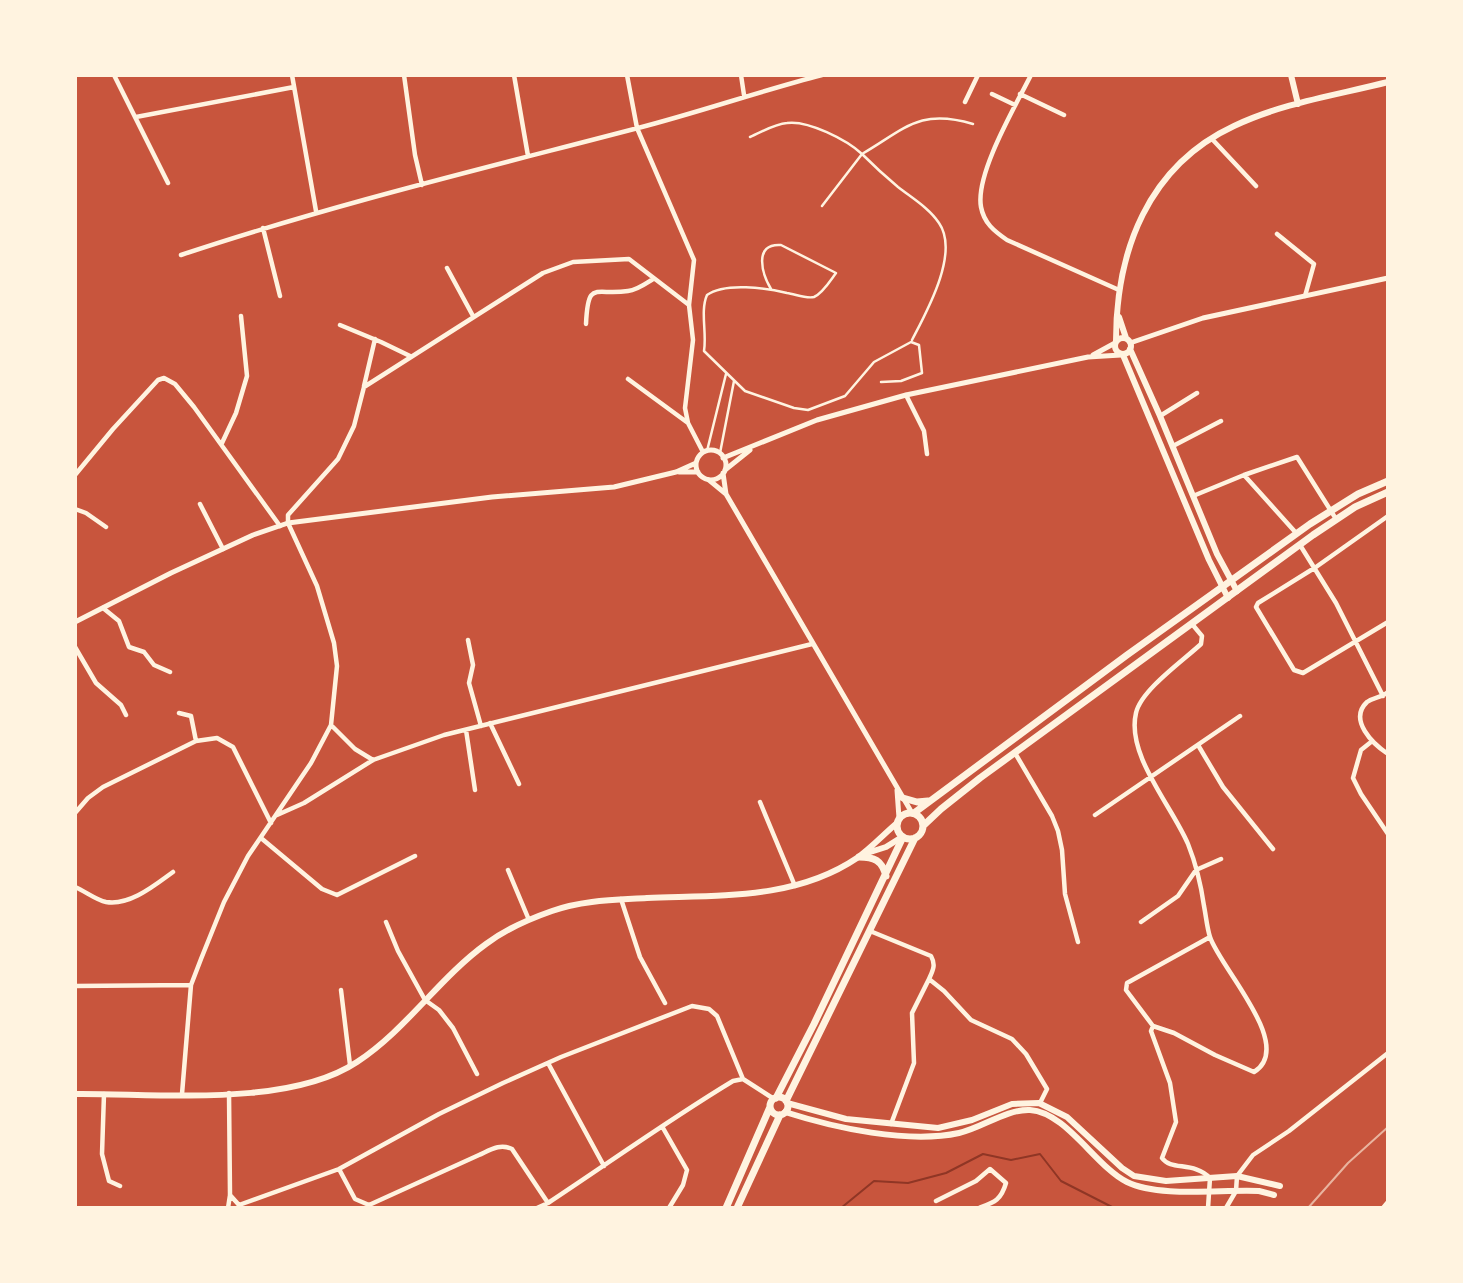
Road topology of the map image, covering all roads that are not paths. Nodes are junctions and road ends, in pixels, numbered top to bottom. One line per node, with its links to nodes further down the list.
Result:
1 (114, 75): 20 (street)
2 (292, 75): 12 (street)
3 (404, 75): 28 (street)
4 (514, 75): 26 (street)
5 (627, 75): 22 (street)
6 (741, 75): 15 (street)
7 (822, 75): 15 (street)
8 (978, 75): 16 (street)
9 (1291, 75): 17 (main road)
10 (1029, 77): 14 (street)
11 (1388, 82): 17 (main road)
12 (294, 87): 20 (street); 31 (street)
13 (992, 94): 18 (street)
14 (1020, 94): 18 (street); 19 (street)
15 (745, 95): 22 (street)
16 (965, 102)
17 (1298, 104): 24 (main road)
18 (1015, 105): 39 (street)
19 (1064, 115)
20 (136, 117): 27 (street)
21 (973, 124): 25 (lane)
22 (638, 128): 26 (street); 42 (street)
23 (750, 137): 25 (lane)
24 (1212, 138): 29 (street); 39 (main road)
25 (862, 154): 30 (lane); 49 (lane)
26 (528, 156): 28 (street)
27 (168, 183)
28 (422, 185): 31 (street)
29 (1256, 186)
30 (822, 206)
31 (316, 211): 32 (street)
32 (263, 228): 34 (street); 40 (street)
33 (1276, 234): 41 (street)
34 (181, 255)
35 (447, 268): 45 (street)
36 (1388, 278): 41 (street)
37 (653, 279): 42 (street); 45 (street); 46 (street)
38 (771, 289): 38 (lane); 55 (lane)
39 (1119, 290): 43 (main road)
40 (280, 296)
41 (1305, 296): 51 (street)
42 (689, 305): 66 (street)
43 (1118, 315): 50 (main road); 51 (main road)
44 (241, 316): 67 (street)
45 (473, 316): 53 (street)
46 (586, 324)
47 (340, 325): 48 (street)
48 (375, 339): 53 (street); 60 (street)
49 (911, 342): 57 (lane); 58 (lane)
50 (1115, 342): 51 (main road); 52 (main road); 54 (street)
51 (1129, 344): 52 (main road); 59 (main road)
52 (1122, 355): 54 (street); 61 (main road)
53 (411, 357): 60 (street)
54 (1088, 357): 63 (street)
55 (726, 374): 57 (lane); 70 (lane)
56 (628, 379): 66 (street)
57 (734, 379): 72 (lane)
58 (881, 382)
59 (1146, 384): 61 (main road); 64 (main road)
60 (364, 387): 89 (street)
61 (1137, 388): 97 (main road)
62 (1197, 393): 64 (street)
63 (906, 394): 69 (street); 71 (street)
64 (1160, 416): 68 (main road)
65 (1221, 421): 68 (street)
66 (688, 423): 70 (street)
67 (222, 443): 77 (street); 90 (street)
68 (1173, 446): 83 (main road)
69 (752, 448): 72 (street); 74 (street)
70 (705, 452): 72 (street); 73 (street)
71 (927, 454)
72 (721, 455): 74 (street)
73 (696, 463): 75 (street); 76 (street)
74 (724, 471): 79 (street); 82 (street)
75 (676, 472): 76 (street); 89 (street)
76 (698, 472): 79 (street)
77 (75, 475)
78 (1244, 475): 83 (street); 86 (street); 92 (street)
79 (709, 480): 82 (street)
80 (1388, 481): 86 (main road)
81 (1388, 492): 88 (main road)
82 (726, 494): 106 (street)
83 (1192, 496): 96 (main road)
84 (200, 505): 94 (street)
85 (75, 509): 91 (street)
86 (1331, 509): 88 (street); 92 (main road)
87 (1388, 516): 95 (street)
88 (1336, 519): 93 (main road)
89 (289, 523): 90 (street); 115 (street)
90 (280, 526): 94 (street)
91 (106, 527)
92 (1297, 534): 96 (main road)
93 (1300, 545): 95 (street); 98 (main road)
94 (223, 549): 100 (street)
95 (1316, 567): 105 (street); 105 (street)
96 (1232, 582): 97 (main road); 98 (main road)
97 (1223, 589): 99 (main road); 113 (main road)
98 (1237, 591): 99 (main road)
99 (1228, 598): 103 (main road)
100 (103, 608): 101 (street); 108 (street)
101 (75, 622)
102 (1388, 622): 105 (street)
103 (1192, 624): 118 (main road); 125 (street)
104 (468, 640): 116 (street)
105 (1357, 642): 109 (street)
106 (812, 644): 114 (street); 127 (street)
107 (75, 647): 111 (street)
108 (170, 672)
109 (1386, 694): 120 (street)
110 (179, 713): 119 (street)
111 (126, 715)
112 (1240, 716): 121 (street)
113 (1039, 720): 118 (main road); 130 (main road)
114 (490, 723): 116 (street); 126 (street)
115 (331, 725): 124 (street); 134 (street)
116 (481, 726): 117 (street)
117 (466, 730): 124 (street); 128 (street)
118 (1044, 730): 122 (main road)
119 (196, 741): 132 (street); 137 (street)
120 (1371, 742): 123 (street); 139 (street)
121 (1198, 745): 125 (street); 143 (street)
122 (1014, 753): 138 (main road); 159 (street)
123 (1388, 754)
124 (373, 760): 134 (street)
125 (1151, 776): 135 (street); 148 (street)
126 (519, 784)
127 (897, 786): 129 (street); 136 (street)
128 (475, 790)
129 (904, 798): 130 (main road); 133 (street)
130 (929, 801): 133 (main road)
131 (760, 802): 152 (street)
132 (75, 813)
133 (913, 813): 136 (main road); 138 (main road)
134 (277, 815): 137 (street)
135 (1095, 815)
136 (898, 820): 140 (main road); 144 (main road)
137 (271, 823): 141 (street)
138 (923, 826): 142 (main road)
139 (1388, 834)
140 (903, 837): 142 (main road); 144 (main road); 150 (main road)
141 (261, 838): 145 (street); 163 (street)
142 (915, 838): 157 (main road)
143 (1273, 849)
144 (861, 855): 150 (main road); 152 (main road)
145 (415, 856)
146 (1221, 859): 148 (street)
147 (508, 870): 154 (street)
148 (1196, 870): 156 (street); 158 (street)
149 (173, 872): 151 (street)
150 (886, 877): 160 (main road)
151 (75, 887)
152 (796, 887): 153 (main road)
153 (621, 900): 154 (main road); 167 (street)
154 (529, 920): 166 (main road)
155 (386, 922): 166 (street)
156 (1141, 922)
157 (870, 931): 161 (main road); 162 (street)
158 (1210, 937): 168 (street); 168 (street)
159 (1078, 942)
160 (848, 953): 161 (main road); 178 (main road)
161 (857, 957): 179 (main road)
162 (929, 979): 180 (street); 182 (street)
163 (191, 985): 164 (street); 176 (street)
164 (75, 986)
165 (341, 990): 171 (street)
166 (425, 1000): 171 (main road); 172 (street)
167 (665, 1003)
168 (1153, 1026): 187 (street)
169 (1388, 1053): 186 (street)
170 (548, 1063): 173 (street); 184 (street); 185 (street)
171 (350, 1066): 177 (main road)
172 (477, 1074)
173 (743, 1079): 178 (street); 183 (street)
174 (75, 1094): 175 (main road)
175 (104, 1094): 176 (main road); 188 (street)
176 (182, 1094): 177 (main road)
177 (229, 1094): 192 (street)
178 (773, 1101): 179 (main road); 181 (main road); 201 (main road)
179 (787, 1102): 181 (main road); 182 (main road)
180 (1039, 1104): 182 (main road); 187 (main road)
181 (783, 1113): 190 (main road); 202 (main road)
182 (891, 1125)
183 (663, 1128): 184 (street); 200 (street)
184 (604, 1166): 196 (street)
185 (339, 1170): 196 (street); 197 (street)
186 (1237, 1176): 187 (main road); 189 (main road); 191 (street)
187 (1210, 1178): 190 (street)
188 (120, 1186)
189 (1280, 1186)
190 (1209, 1191): 191 (main road); 204 (street)
191 (1236, 1191): 193 (main road); 205 (street)
192 (230, 1195): 197 (street); 198 (street)
193 (1274, 1195)
194 (936, 1201): 203 (street)
195 (1388, 1202): 206 (street)
196 (548, 1203): 199 (street)
197 (240, 1206)
198 (228, 1208)
199 (537, 1208)
200 (669, 1208)
201 (726, 1208)
202 (737, 1208)
203 (979, 1208)
204 (1208, 1208)
205 (1226, 1208)
206 (1383, 1208)

